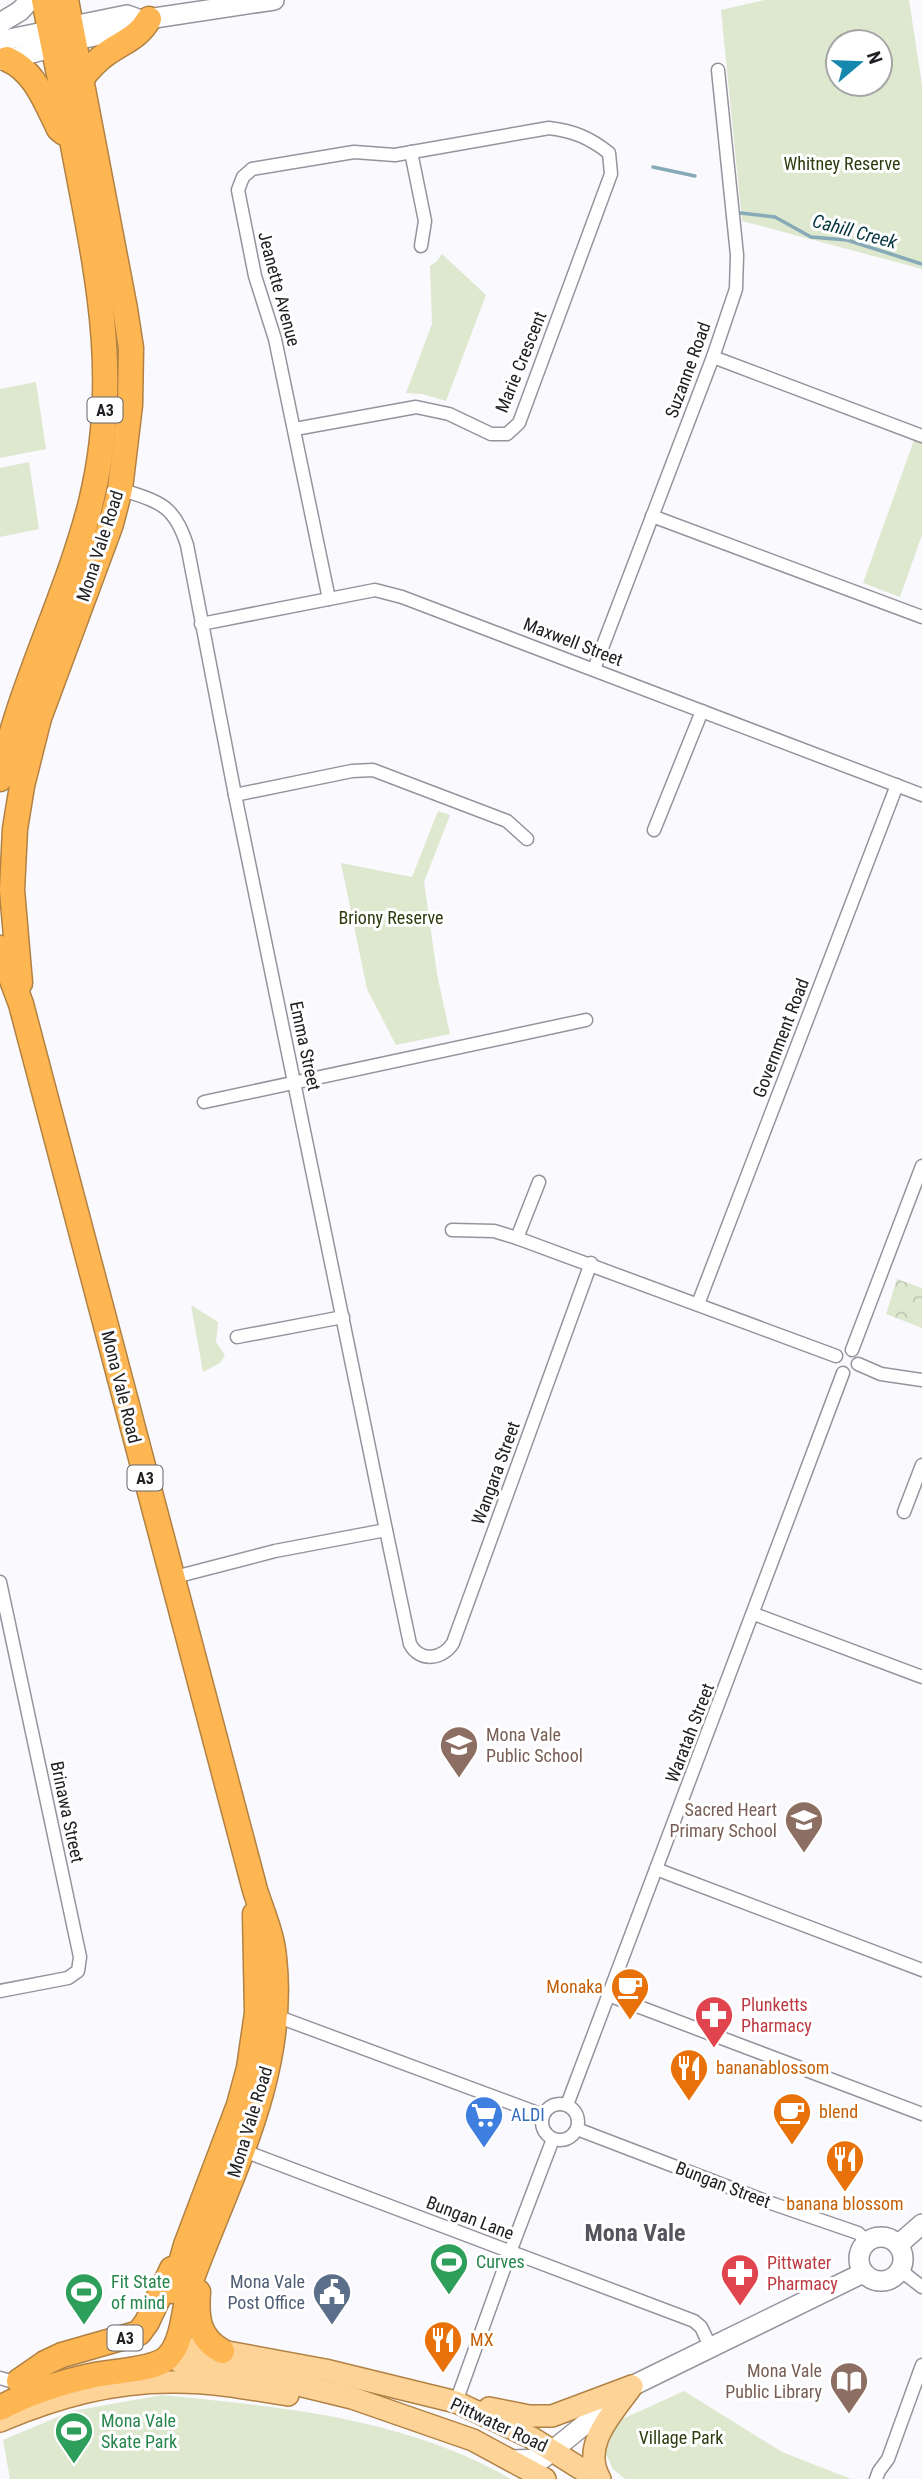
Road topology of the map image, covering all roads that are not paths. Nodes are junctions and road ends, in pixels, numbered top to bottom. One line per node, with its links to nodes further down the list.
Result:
1 (30, 0): 6 (main road)
2 (44, 0): 7 (highway, Mona Vale Road / A3)
3 (66, 0): 7 (highway, Mona Vale Road / A3)
4 (274, 0): 5 (main road)
5 (145, 20): 7 (main road); 10 (highway)
6 (0, 23)
7 (62, 36): 8 (main road); 10 (highway, Mona Vale Road / A3); 11 (highway, Mona Vale Road / A3)
8 (3, 53): 11 (highway)
9 (718, 70): 15 (street, Suzanne Road)
10 (82, 78): 19 (highway, Mona Vale Road / A3)
11 (72, 141): 16 (highway, Mona Vale Road / A3)
12 (411, 152): 13 (street, Jeanette Avenue); 14 (street); 17 (street, Jeanette Avenue)
13 (611, 174): 17 (street, Marie Crescent)
14 (421, 246)
15 (713, 357): 18 (street); 20 (street, Suzanne Road)
16 (106, 401): 19 (highway); 21 (highway, Mona Vale Road / A3)
17 (295, 429): 22 (street, Jeanette Avenue)
18 (922, 436)
19 (120, 489): 21 (highway); 24 (street, Emma Street); 33 (highway, Mona Vale Road / A3)
20 (652, 516): 23 (street); 25 (street, Suzanne Road)
21 (86, 520): 27 (highway, Mona Vale Road / A3)
22 (329, 599): 24 (street, Maxwell Street); 25 (street, Maxwell Street)
23 (922, 617)
24 (201, 624): 30 (street, Emma Street)
25 (594, 669): 26 (street, Maxwell Street)
26 (702, 711): 28 (street, Maxwell Street); 31 (street)
27 (0, 779)
28 (897, 785): 29 (street, Maxwell Street); 44 (street, Government Road)
29 (922, 795)
30 (235, 796): 32 (street); 37 (street, Emma Street)
31 (654, 830)
32 (527, 839)
33 (6, 888): 35 (highway, Mona Vale Road / A3)
34 (0, 948): 35 (highway, Mona Vale Road / A3)
35 (21, 1004): 55 (highway, Mona Vale Road / A3)
36 (586, 1020): 37 (street)
37 (294, 1081): 38 (street); 45 (street, Emma Street)
38 (204, 1101)
39 (922, 1166): 47 (street)
40 (539, 1182): 42 (street)
41 (452, 1230): 42 (street)
42 (517, 1238): 43 (street)
43 (591, 1263): 44 (street); 58 (street, Wangara Street)
44 (698, 1304): 48 (street)
45 (343, 1317): 46 (street); 54 (street, Emma Street)
46 (237, 1337)
47 (852, 1350): 48 (street); 49 (street)
48 (835, 1356): 50 (street)
49 (858, 1364): 50 (street); 51 (street)
50 (844, 1373): 57 (street, Waratah Street)
51 (922, 1380)
52 (922, 1465): 53 (street)
53 (904, 1512)
54 (386, 1530): 55 (street); 58 (street, Emma Street)
55 (171, 1578): 64 (highway, Mona Vale Road / A3)
56 (0, 1582): 62 (street, Brinawa Street)
57 (754, 1614): 59 (street); 60 (street, Waratah Street)
58 (410, 1644)
59 (922, 1677)
60 (656, 1869): 61 (street); 63 (street, Waratah Street)
61 (922, 1970)
62 (0, 1991)
63 (608, 1995): 65 (street, Waratah Street); 66 (street)
64 (266, 2015): 67 (street); 70 (highway, Mona Vale Road / A3); 74 (highway, Mona Vale Road / A3)
65 (567, 2105): 67 (street); 68 (street)
66 (922, 2114)
67 (543, 2115): 69 (street)
68 (577, 2129): 69 (street); 72 (street, Bungan Street)
69 (553, 2139): 75 (street)
70 (244, 2151): 74 (highway, Mona Vale Road / A3); 75 (street, Bungan Lane)
71 (922, 2224): 73 (main road)
72 (867, 2241): 73 (main road); 77 (main road)
73 (898, 2245): 76 (main road)
74 (193, 2251): 80 (highway, Mona Vale Road / A3); 81 (highway); 83 (highway, A3)
75 (510, 2252): 79 (street, Bungan Lane); 85 (street)
76 (900, 2270): 77 (main road); 78 (street)
77 (863, 2273): 79 (main road, Pittwater Road)
78 (922, 2287)
79 (710, 2348): 84 (main road, Pittwater Road)
80 (172, 2349): 81 (main road, Pittwater Road); 83 (highway, Pittwater Road); 86 (highway, Pittwater Road); 87 (main road, Pittwater Road)
81 (222, 2351): 85 (main road, Pittwater Road)
82 (922, 2365): 93 (street)
83 (9, 2383)
84 (632, 2386): 85 (main road); 89 (main road, Pittwater Road); 92 (main road)
85 (456, 2402): 89 (main road, Pittwater Road)
86 (0, 2408)
87 (384, 2409): 88 (main road, Pittwater Road); 90 (main road, Pittwater Road)
88 (0, 2421)
89 (553, 2451): 90 (main road); 92 (main road)
90 (512, 2460): 91 (main road, Pittwater Road)
91 (545, 2479)
92 (598, 2479)
93 (876, 2479)

